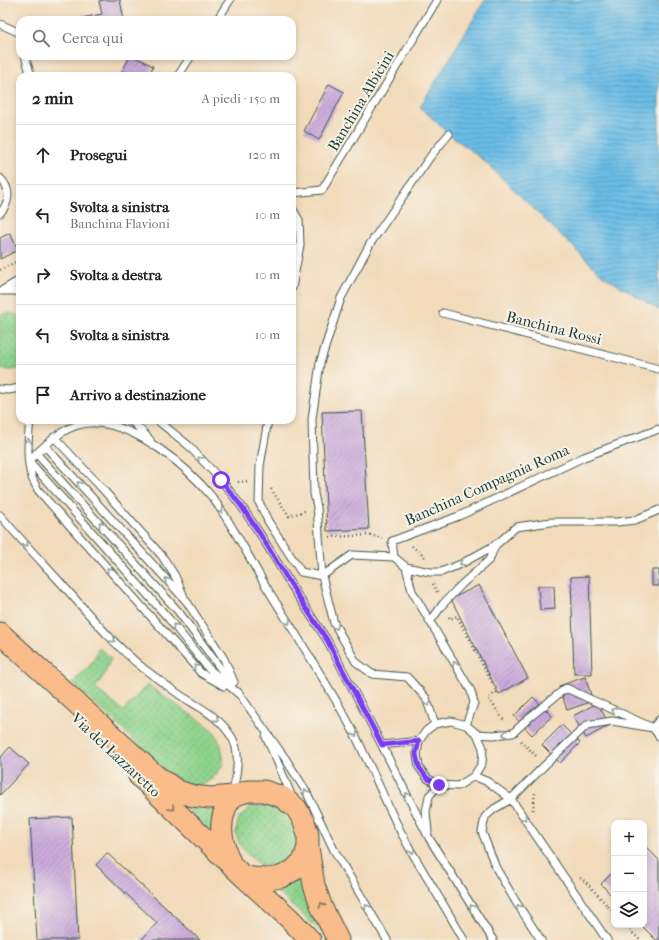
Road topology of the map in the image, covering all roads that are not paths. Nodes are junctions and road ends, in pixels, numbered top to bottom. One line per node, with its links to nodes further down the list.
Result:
1 (230, 0): 3 (lane)
2 (437, 0): 12 (lane, Banchina Albicini)
3 (219, 16)
4 (0, 24): 5 (lane)
5 (16, 31)
6 (26, 60): 8 (lane)
7 (189, 60): 9 (lane)
8 (30, 72)
9 (181, 72)
10 (449, 134): 40 (lane)
11 (0, 178): 13 (lane)
12 (296, 193)
13 (0, 213)
14 (296, 215): 15 (lane)
15 (296, 266)
16 (16, 282): 17 (lane)
17 (1, 291): 18 (lane)
18 (16, 291)
19 (442, 313): 20 (lane, Banchina Rossi)
20 (659, 369)
21 (0, 389): 22 (lane)
22 (16, 389)
23 (30, 424): 34 (lane, one-way to 23)
24 (81, 424): 30 (lane)
25 (104, 424): 31 (lane)
26 (135, 424): 31 (lane)
27 (162, 424): 54 (lane, one-way to 27)
28 (267, 424): 40 (lane)
29 (659, 429): 38 (lane, Banchina Compagnia Roma)
30 (54, 437): 32 (lane); 41 (lane)
31 (154, 445): 66 (lane, one-way to 66)
32 (45, 446): 33 (lane); 41 (lane, one-way to 32)
33 (36, 454): 34 (lane); 45 (lane, one-way to 33)
34 (29, 461): 45 (lane, one-way to 34); 45 (lane, one-way to 34)
35 (659, 510): 37 (lane)
36 (0, 514): 57 (lane, one-way to 57)
37 (497, 544): 39 (lane, one-way to 39); 42 (lane)
38 (394, 557): 39 (lane); 40 (lane)
39 (406, 567): 42 (lane)
40 (322, 576): 48 (lane, one-way to 48)
41 (187, 602): 45 (lane)
42 (430, 622): 49 (lane, one-way to 42)
43 (0, 633): 57 (main road, Via del Lazzaretto)
44 (0, 648): 62 (main road, Via del Lazzaretto, one-way to 62)
45 (240, 695): 46 (lane)
46 (257, 719): 59 (lane); 65 (lane, one-way to 46)
47 (659, 720): 50 (lane)
48 (435, 724): 49 (lane); 53 (lane)
49 (466, 725): 51 (lane)
50 (653, 728): 51 (lane, one-way to 51); 52 (lane); 58 (lane)
51 (476, 734): 55 (lane)
52 (659, 736)
53 (419, 741): 54 (lane); 56 (lane)
54 (382, 745): 60 (lane, one-way to 54)
55 (474, 776): 56 (lane); 58 (lane)
56 (439, 785): 60 (lane)
57 (233, 796): 59 (main road); 62 (main road)
58 (511, 799): 68 (lane, one-way to 58); 69 (lane, one-way to 69)
59 (296, 808): 61 (main road)
60 (429, 838): 67 (lane, one-way to 60)
61 (308, 847): 62 (main road); 64 (main road, one-way to 61)
62 (237, 869): 63 (main road, Via del Lazzaretto)
63 (310, 940)
64 (338, 940)
65 (387, 940)
66 (464, 940)
67 (493, 940)
68 (541, 940)
69 (607, 940)

